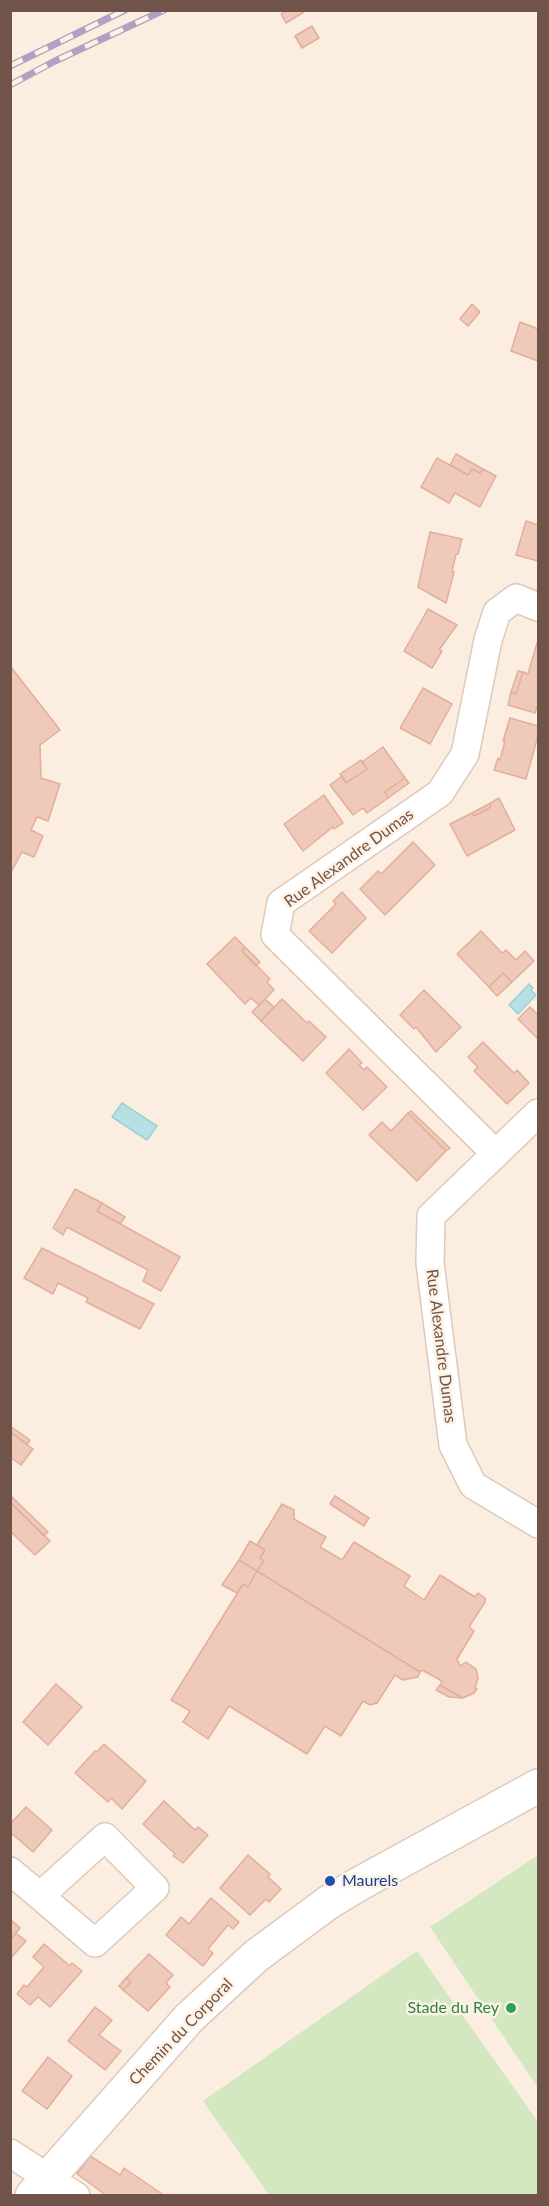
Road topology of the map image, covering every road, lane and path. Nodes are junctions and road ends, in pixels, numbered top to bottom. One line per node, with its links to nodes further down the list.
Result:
1 (538, 607): 3 (street, Rue Alexandre Dumas)
2 (538, 1113): 3 (street, Rue Alexandre Dumas)
3 (496, 1154): 4 (street, Rue Alexandre Dumas)
4 (538, 1524)
5 (538, 1786): 9 (street, Chemin du Corporal)
6 (10, 1871): 7 (street)
7 (40, 1896)
8 (10, 2153): 9 (street)
9 (40, 2186): 10 (street)
10 (76, 2196)

